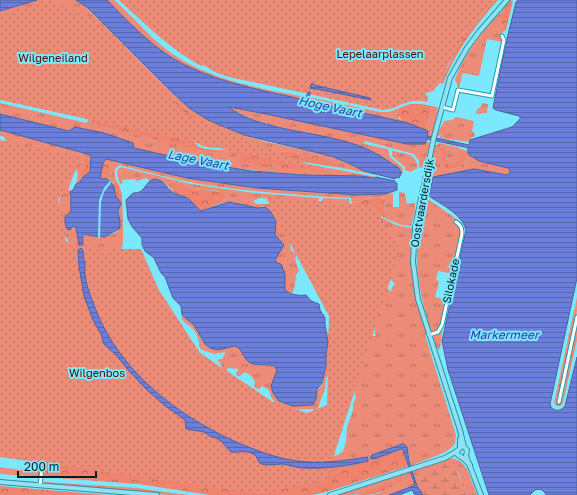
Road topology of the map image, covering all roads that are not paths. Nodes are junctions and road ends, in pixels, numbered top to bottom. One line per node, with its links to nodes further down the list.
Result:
1 (507, 0): 3 (main road, Oostvaardersdijk)
2 (502, 36): 3 (street)
3 (442, 107): 6 (main road, Oostvaardersdijk)
4 (456, 222): 6 (street, Silokade)
5 (577, 317): 7 (street)
6 (429, 335): 8 (main road, Oostvaardersdijk)
7 (559, 402)
8 (460, 452): 9 (main road); 9 (main road, Oostvaardersdijk); 10 (main road, Oostvaardersdijk); 15 (main road)
9 (467, 454): 10 (main road, Oostvaardersdijk)
10 (470, 466): 16 (main road, Oostvaardersdijk)
11 (42, 469): 13 (street)
12 (0, 482): 13 (main road)
13 (40, 486): 14 (main road)
14 (157, 495)
15 (330, 495)
16 (481, 495)

